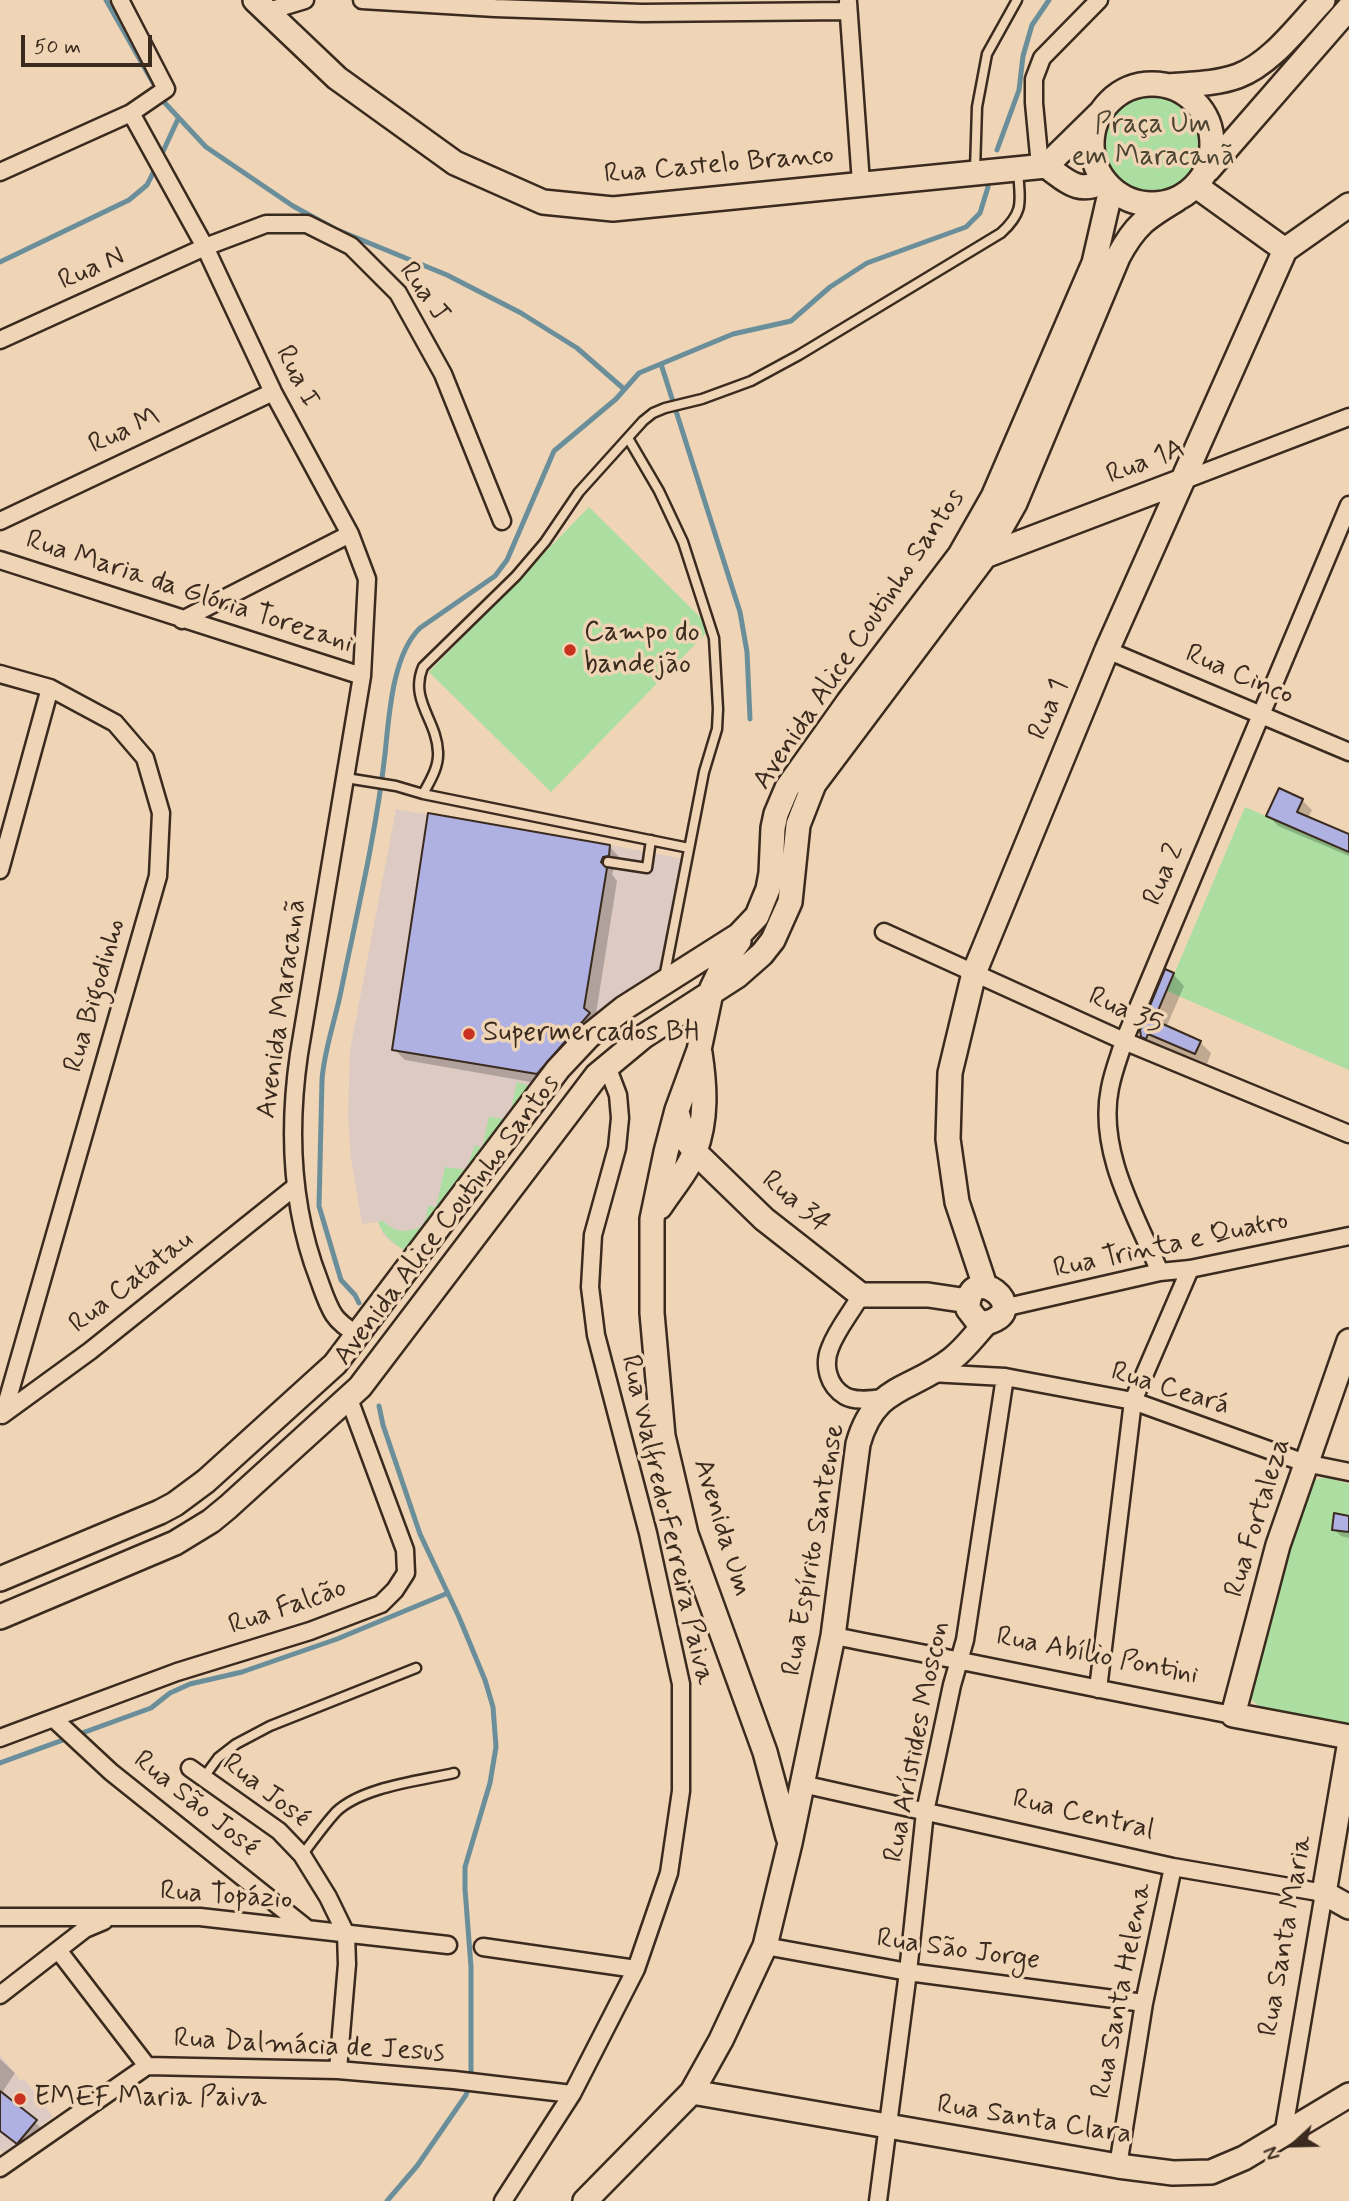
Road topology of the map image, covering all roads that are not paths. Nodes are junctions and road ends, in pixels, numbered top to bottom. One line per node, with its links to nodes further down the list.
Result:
1 (120, 0): 12 (street)
2 (305, 0): 9 (street)
3 (362, 0): 7 (street)
4 (1017, 0): 16 (lane)
5 (1099, 0): 14 (street)
6 (1323, 0): 11 (street)
7 (497, 4): 8 (street)
8 (848, 5): 18 (street)
9 (260, 6): 18 (street, Rua Castelo Branco)
10 (1349, 8): 17 (street)
11 (1167, 86): 13 (street); 17 (street)
12 (131, 113): 15 (street); 24 (street, Rua I)
13 (1099, 114): 14 (street); 19 (street)
14 (1035, 167): 16 (street, Rua Castelo Branco); 20 (street); 29 (lane)
15 (0, 172)
16 (975, 173): 18 (street, Rua Castelo Branco)
17 (1201, 179): 21 (street); 25 (street)
18 (861, 183)
19 (1107, 185): 20 (street); 21 (street); 23 (street, Avenida Alice Coutinho Santos)
20 (1080, 187): 23 (street)
21 (1176, 200): 35 (street, Avenida Alice Coutinho Santos)
22 (1349, 205): 25 (street)
23 (1105, 217): 35 (street, Avenida Alice Coutinho Santos)
24 (205, 247): 26 (street, Rua N); 27 (street, Rua I); 33 (street, Rua J)
25 (1284, 250): 30 (street, Rua 1)
26 (0, 340)
27 (273, 392): 32 (street, Rua M); 34 (street, Rua I)
28 (1349, 417): 30 (street, Rua 1A)
29 (628, 438): 45 (lane); 47 (lane)
30 (1182, 481): 35 (street, Rua 1A); 38 (street, Rua 1)
31 (1349, 505): 42 (street, Rua 2)
32 (0, 521)
33 (502, 521)
34 (351, 534): 37 (street); 40 (street, Rua I)
35 (976, 550): 50 (street, Avenida Alice Coutinho Santos); 54 (street, Avenida Alice Coutinho Santos)
36 (0, 560): 37 (street, Rua Maria da Glória Torezani)
37 (183, 620): 40 (street, Rua Maria da Glória Torezani)
38 (1107, 650): 42 (street, Rua Cinco); 52 (street, Rua 1)
39 (0, 674): 41 (street, Rua Bigodinho)
40 (362, 676): 44 (street, Avenida Maracanã)
41 (50, 688): 49 (street); 76 (street, Rua Bigodinho)
42 (1261, 713): 43 (street, Rua Cinco); 55 (street, Rua 2)
43 (1349, 752)
44 (345, 778): 45 (lane); 61 (street, Avenida Maracanã)
45 (423, 794): 46 (lane)
46 (651, 840): 47 (lane); 48 (lane)
47 (689, 848): 53 (lane)
48 (608, 862)
49 (0, 870)
50 (749, 926): 53 (street, Avenida Alice Coutinho Santos); 54 (street, Avenida Um)
51 (884, 932): 52 (street, Rua 35)
52 (974, 973): 55 (street, Rua 35); 66 (street, Rua 1)
53 (663, 984): 69 (street, Avenida Alice Coutinho Santos)
54 (710, 995): 56 (street, Avenida Um); 57 (street, Avenida Alice Coutinho Santos)
55 (1124, 1041): 59 (street, Rua 35); 65 (street, Rua 2)
56 (699, 1050): 58 (street, Avenida Um); 60 (street, Avenida Um)
57 (607, 1066): 74 (street, Avenida Alice Coutinho Santos); 108 (street, Rua Walfredo Ferreira Paiva)
58 (677, 1111): 60 (street, Rua 34); 62 (street, Avenida Um)
59 (1349, 1134)
60 (695, 1152): 62 (street, Avenida Um); 67 (street, Rua 34)
61 (296, 1186): 69 (street, Avenida Maracanã); 76 (street, Rua Catatau)
62 (652, 1219): 95 (street, Avenida Um)
63 (1349, 1236): 64 (street, Rua Trinta e Quatro)
64 (1190, 1269): 65 (street, Rua Trinta e Quatro); 75 (street)
65 (1160, 1272): 68 (street, Rua Trinta e Quatro)
66 (976, 1294): 67 (street); 68 (street); 68 (street)
67 (860, 1295): 73 (street)
68 (995, 1316): 71 (street, Rua Espírito Santense)
69 (358, 1335): 79 (street, Avenida Alice Coutinho Santos)
70 (1349, 1341): 77 (street, Rua Fortaleza)
71 (930, 1373): 72 (street, Rua Ceará); 73 (street, Rua Espírito Santense)
72 (1005, 1377): 75 (street, Rua Ceará); 82 (street, Rua Arístides Moscon)
73 (883, 1398): 81 (street, Rua Espírito Santense)
74 (349, 1399): 80 (street, Avenida Alice Coutinho Santos); 86 (street, Rua Falcão)
75 (1133, 1401): 77 (street, Rua Ceará); 84 (street)
76 (1, 1414)
77 (1305, 1464): 78 (street, Rua Ceará); 85 (street, Rua Fortaleza)
78 (1349, 1472)
79 (0, 1579)
80 (0, 1616)
81 (833, 1636): 82 (street, Rua Abílio Pontini); 93 (street, Rua Espírito Santense)
82 (960, 1660): 84 (street, Rua Abílio Pontini); 94 (street, Rua Arístides Moscon)
83 (416, 1668): 92 (lane, Rua São José)
84 (1098, 1689): 85 (street, Rua Abílio Pontini)
85 (1233, 1715): 87 (street, Rua Abílio Pontini)
86 (54, 1719): 88 (street, Rua Falcão); 102 (street, Rua São José)
87 (1349, 1737)
88 (0, 1738)
89 (1349, 1747): 98 (street, Rua Santa Maria)
90 (190, 1768): 92 (street, Rua José)
91 (454, 1773): 96 (lane)
92 (204, 1777): 96 (street, Rua José)
93 (802, 1784): 94 (street, Rua Central); 95 (street, Rua Espírito Santense)
94 (925, 1812): 97 (street, Rua Central); 109 (street, Rua Arístides Moscon)
95 (790, 1843): 105 (street, Rua Espírito Santense)
96 (302, 1855): 103 (street, Rua José)
97 (1173, 1867): 98 (street, Rua Central); 111 (street, Rua Santa Helena)
98 (1324, 1893): 99 (street, Rua Central); 118 (street, Rua Santa Maria)
99 (1349, 1907)
100 (0, 1917): 101 (street, Rua Topázio)
101 (110, 1919): 102 (street, Rua Topázio); 107 (street)
102 (306, 1928): 103 (street, Rua Topázio)
103 (346, 1934): 104 (street, Rua Topázio); 113 (street)
104 (448, 1945)
105 (765, 1946): 109 (street, Rua São Jorge); 114 (street, Rua Espírito Santense)
106 (483, 1947): 108 (street)
107 (58, 1950): 110 (street); 112 (street, Rua Dalmácia de Jesus)
108 (636, 1969): 115 (street, Rua Walfredo Ferreira Paiva)
109 (908, 1972): 111 (street, Rua São Jorge); 117 (street, Rua Arístides Moscon)
110 (0, 1995)
111 (1143, 2003): 119 (street, Rua Santa Helena)
112 (147, 2067): 113 (street, Rua Dalmácia de Jesus); 120 (street)
113 (338, 2070): 115 (street, Rua Dalmácia de Jesus)
114 (692, 2092): 117 (street, Rua Santa Clara); 122 (street, Rua Espírito Santense)
115 (572, 2094): 121 (street, Rua Walfredo Ferreira Paiva)
116 (1349, 2095): 118 (street, Rua Santa Clara)
117 (888, 2127): 119 (street, Rua Santa Clara); 123 (street, Rua Arístides Moscon)
118 (1283, 2135): 119 (street, Rua Santa Clara)
119 (1118, 2166)
120 (0, 2168)
121 (503, 2201)
122 (585, 2201)
123 (878, 2201)

